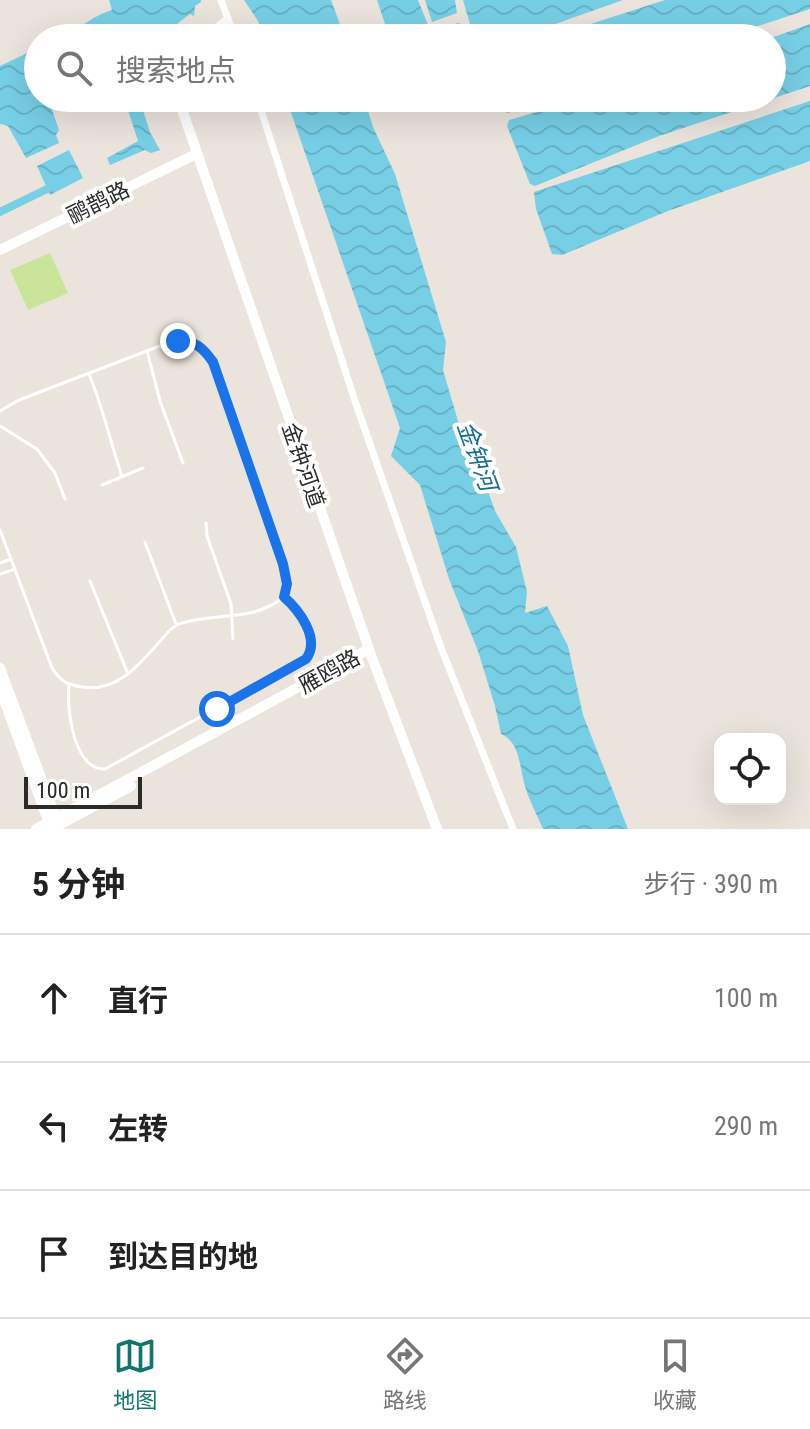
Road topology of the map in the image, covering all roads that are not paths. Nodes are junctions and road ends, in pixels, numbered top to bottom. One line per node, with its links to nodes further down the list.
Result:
1 (222, 2): 2 (street)
2 (228, 18): 3 (street); 4 (street)
3 (220, 24)
4 (230, 24)
5 (182, 112): 7 (street, 金钟河道)
6 (262, 112): 37 (street)
7 (196, 154): 8 (street, 鹂鹊路); 30 (street, 金钟河道)
8 (0, 250)
9 (147, 351): 10 (lane); 13 (lane); 26 (lane)
10 (89, 373): 11 (lane); 15 (lane)
11 (0, 411)
12 (0, 426): 17 (lane)
13 (183, 463)
14 (143, 468): 15 (lane)
15 (122, 476): 16 (lane)
16 (102, 485)
17 (65, 499)
18 (206, 523): 27 (lane)
19 (0, 530): 21 (lane)
20 (145, 542): 28 (lane)
21 (11, 559): 22 (lane); 23 (lane)
22 (0, 563)
23 (15, 569): 24 (lane); 33 (lane)
24 (0, 574)
25 (90, 581): 32 (lane)
26 (284, 597): 27 (lane); 33 (lane)
27 (233, 615): 28 (lane); 29 (lane)
28 (176, 624): 32 (lane)
29 (233, 639)
30 (370, 652): 35 (street, 雁鸥路); 36 (street, 金钟河道)
31 (0, 668): 35 (street)
32 (128, 674): 33 (lane)
33 (69, 685)
34 (0, 689): 35 (street)
35 (50, 827)
36 (437, 829)
37 (513, 829)

